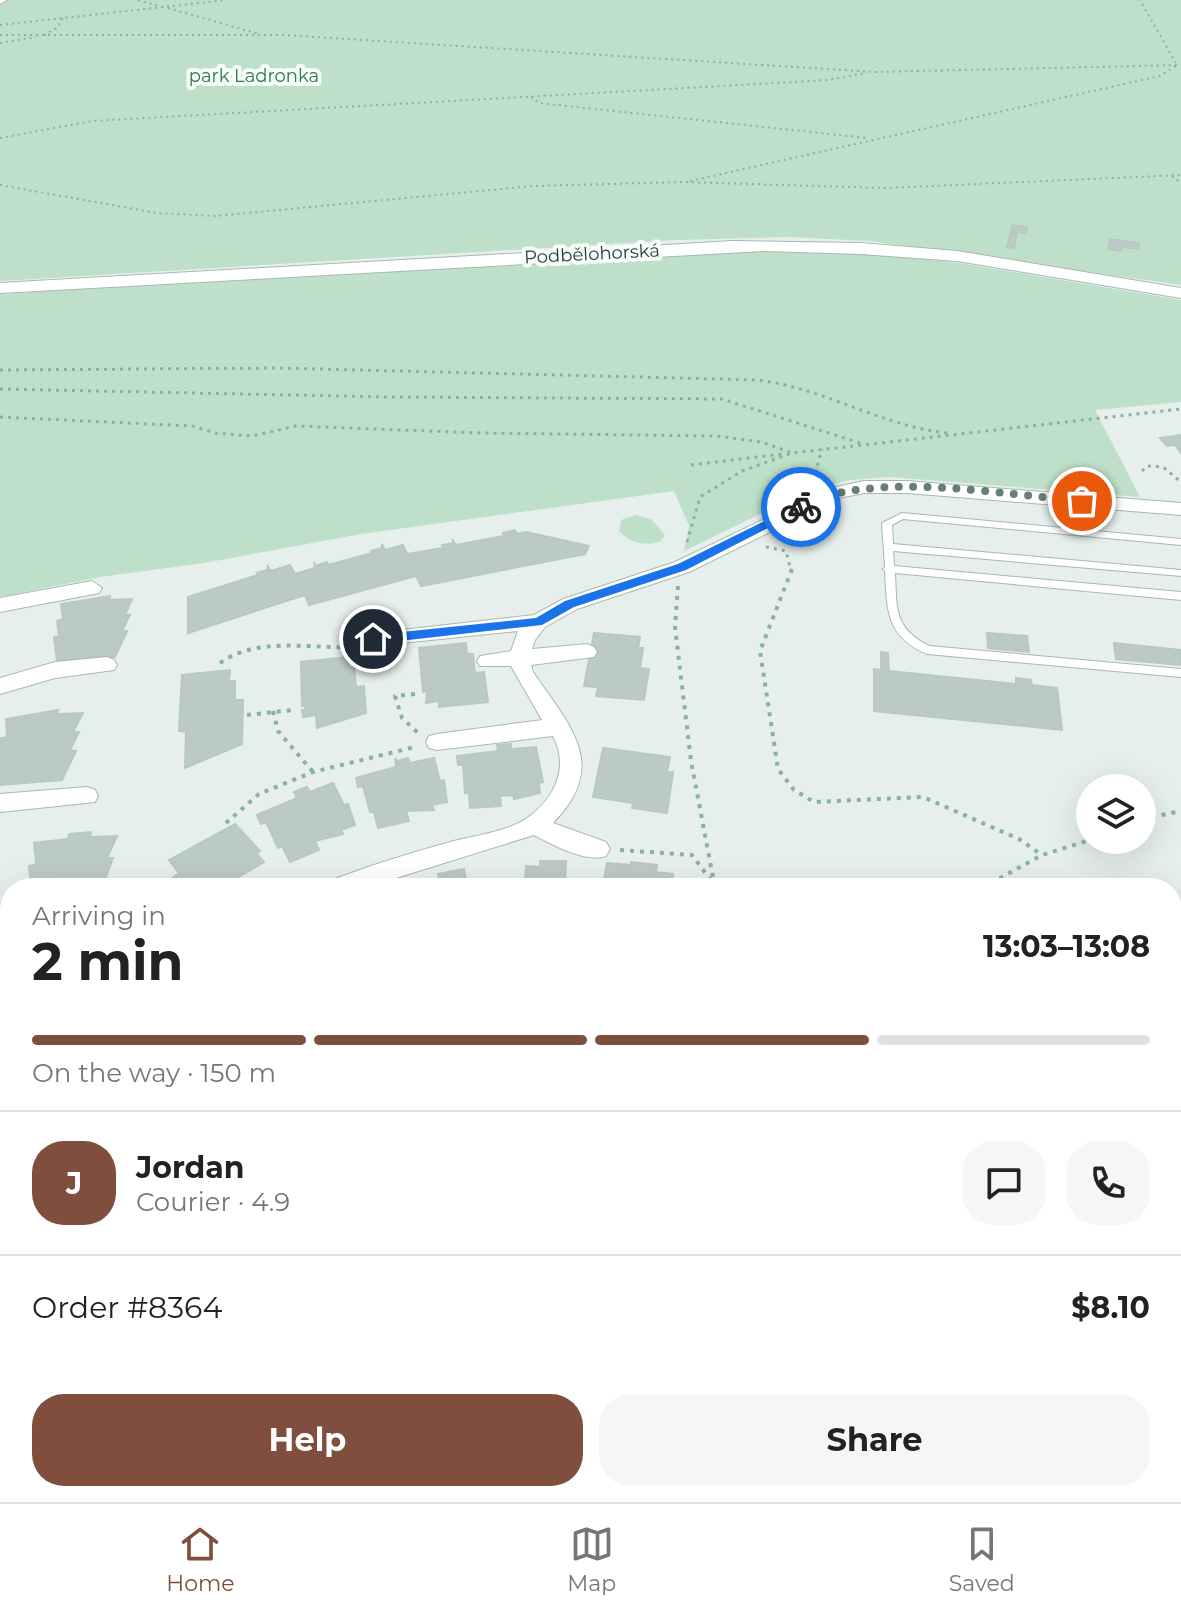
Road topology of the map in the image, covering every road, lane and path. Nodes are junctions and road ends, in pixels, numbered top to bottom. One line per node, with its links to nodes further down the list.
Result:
1 (138, 0): 4 (path)
2 (227, 0): 4 (path)
3 (1140, 0): 11 (path)
4 (163, 7): 5 (path); 9 (path)
5 (63, 18): 6 (path); 8 (path)
6 (0, 25)
7 (0, 35): 8 (path)
8 (44, 35): 9 (path); 10 (path)
9 (261, 35): 12 (path)
10 (0, 43)
11 (1179, 65): 12 (path); 15 (path)
12 (875, 72): 13 (path)
13 (530, 95): 14 (path); 15 (path)
14 (0, 138)
15 (872, 139): 18 (path)
16 (1170, 175): 17 (path); 18 (path); 19 (path)
17 (1181, 175)
18 (683, 182): 20 (path)
19 (1181, 183)
20 (0, 185)
21 (0, 288): 22 (street, Podbělohorská)
22 (1181, 293)
23 (0, 370): 27 (path)
24 (0, 389): 28 (path)
25 (1181, 409): 27 (path)
26 (0, 417): 30 (path)
27 (947, 433): 28 (path)
28 (862, 444): 29 (path)
29 (822, 449): 30 (path); 33 (path)
30 (792, 453): 31 (path); 39 (path)
31 (691, 465)
32 (1142, 471): 34 (path)
33 (815, 476)
34 (1181, 482)
35 (1181, 509): 39 (street)
36 (1181, 542): 38 (lane)
37 (761, 546): 69 (path)
38 (888, 547): 40 (lane); 41 (lane)
39 (682, 567): 45 (street); 72 (path)
40 (888, 569): 43 (lane); 52 (lane)
41 (1181, 573)
42 (92, 588): 44 (street)
43 (1181, 596)
44 (0, 605)
45 (538, 622): 46 (street); 48 (street)
46 (373, 639): 50 (path)
47 (587, 652): 48 (street)
48 (519, 658): 49 (street); 58 (street)
49 (487, 661)
50 (220, 663)
51 (107, 665): 53 (street)
52 (1181, 673)
53 (0, 686)
54 (415, 694): 59 (path)
55 (293, 710): 56 (path)
56 (273, 711): 57 (path); 60 (path)
57 (247, 715)
58 (556, 727): 59 (street); 66 (street)
59 (434, 743): 60 (path)
60 (313, 772): 65 (path)
61 (87, 796): 62 (street)
62 (0, 803)
63 (1181, 811): 64 (path)
64 (1156, 816)
65 (226, 823)
66 (536, 825): 68 (street); 70 (street)
67 (1076, 844): 69 (path)
68 (598, 849): 71 (path)
69 (1042, 855): 73 (path)
70 (363, 878)
71 (708, 878)
72 (713, 878)
73 (1000, 878)

